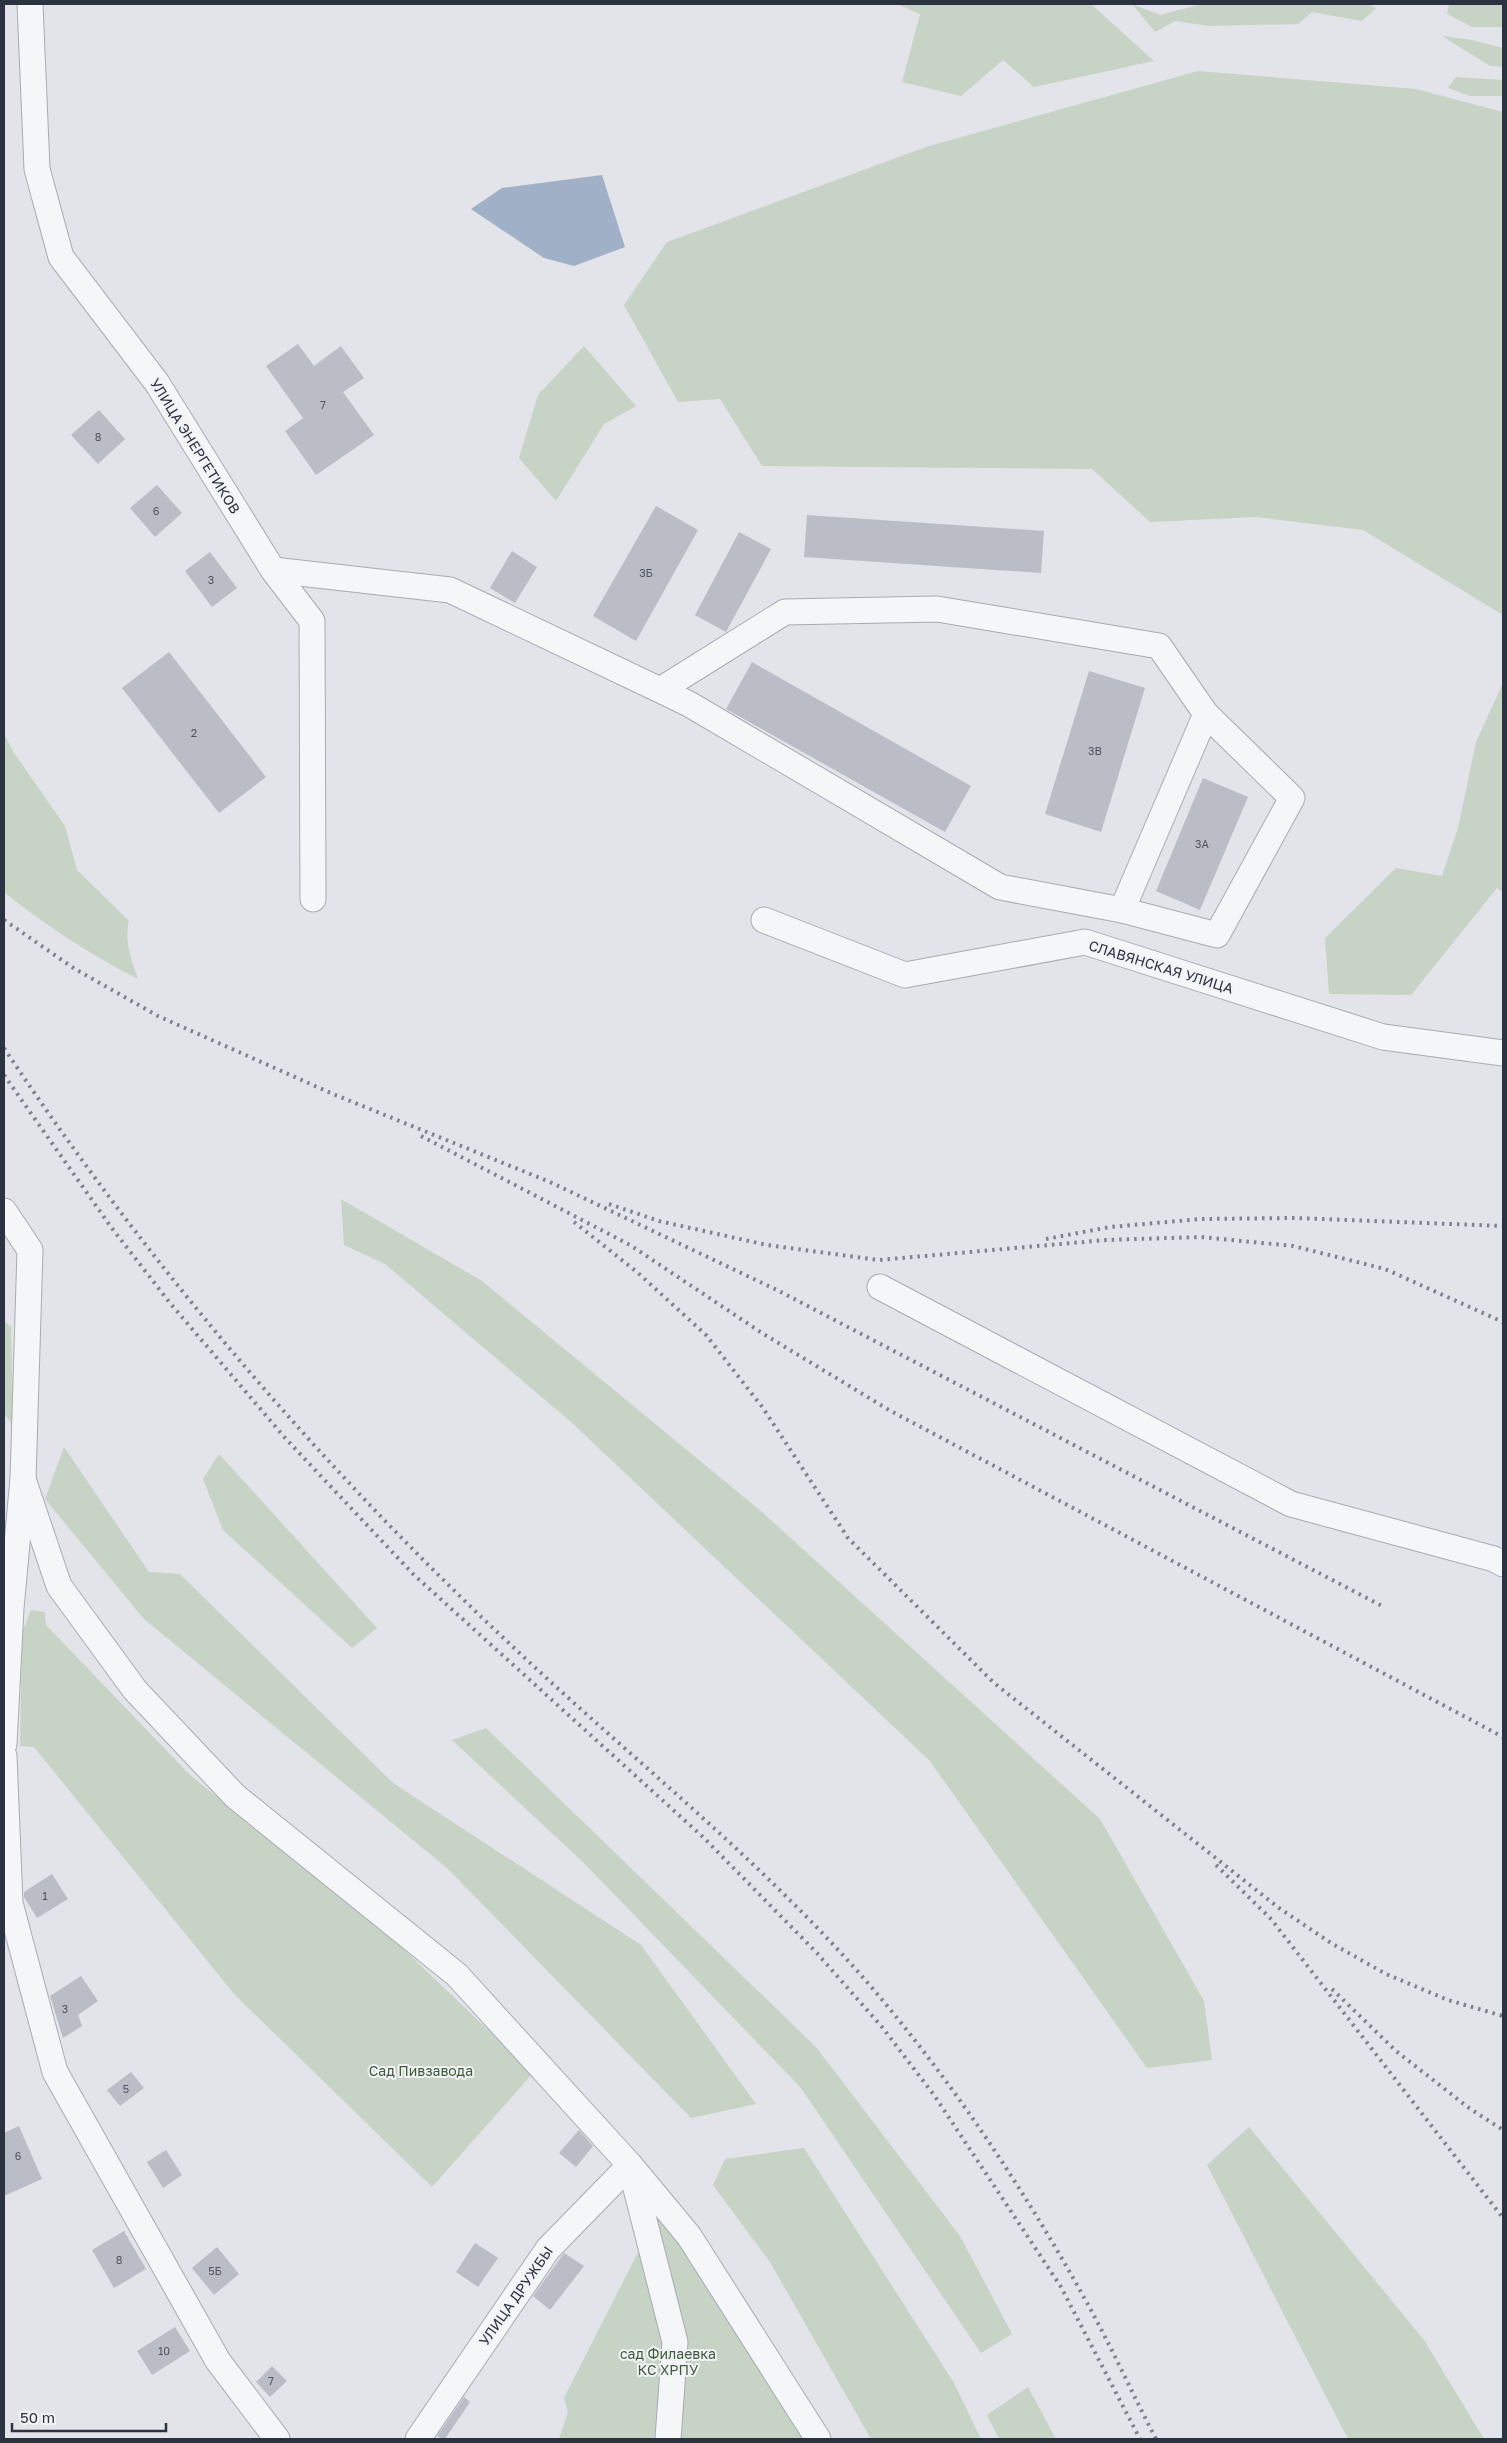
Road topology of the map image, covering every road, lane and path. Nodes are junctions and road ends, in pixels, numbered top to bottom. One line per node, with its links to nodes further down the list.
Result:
1 (30, 4): 2 (street, УЛИЦА ЭНЕРГЕТИКОВ)
2 (273, 570): 3 (street); 5 (street, УЛИЦА ЭНЕРГЕТИКОВ)
3 (660, 690): 4 (street); 6 (street)
4 (1206, 714): 6 (street); 6 (street)
5 (313, 898)
6 (1122, 910)
7 (764, 920): 8 (street, СЛАВЯНСКАЯ УЛИЦА)
8 (1503, 1053)
9 (4, 1211): 11 (street)
10 (880, 1287): 12 (street)
11 (23, 1479): 13 (street); 15 (street)
12 (1503, 1564)
13 (4, 1744)
14 (4, 1756): 16 (street)
15 (630, 2165): 17 (street, УЛИЦА ДРУЖБЫ); 18 (street); 19 (street)
16 (277, 2439)
17 (418, 2439)
18 (668, 2439)
19 (818, 2439)

